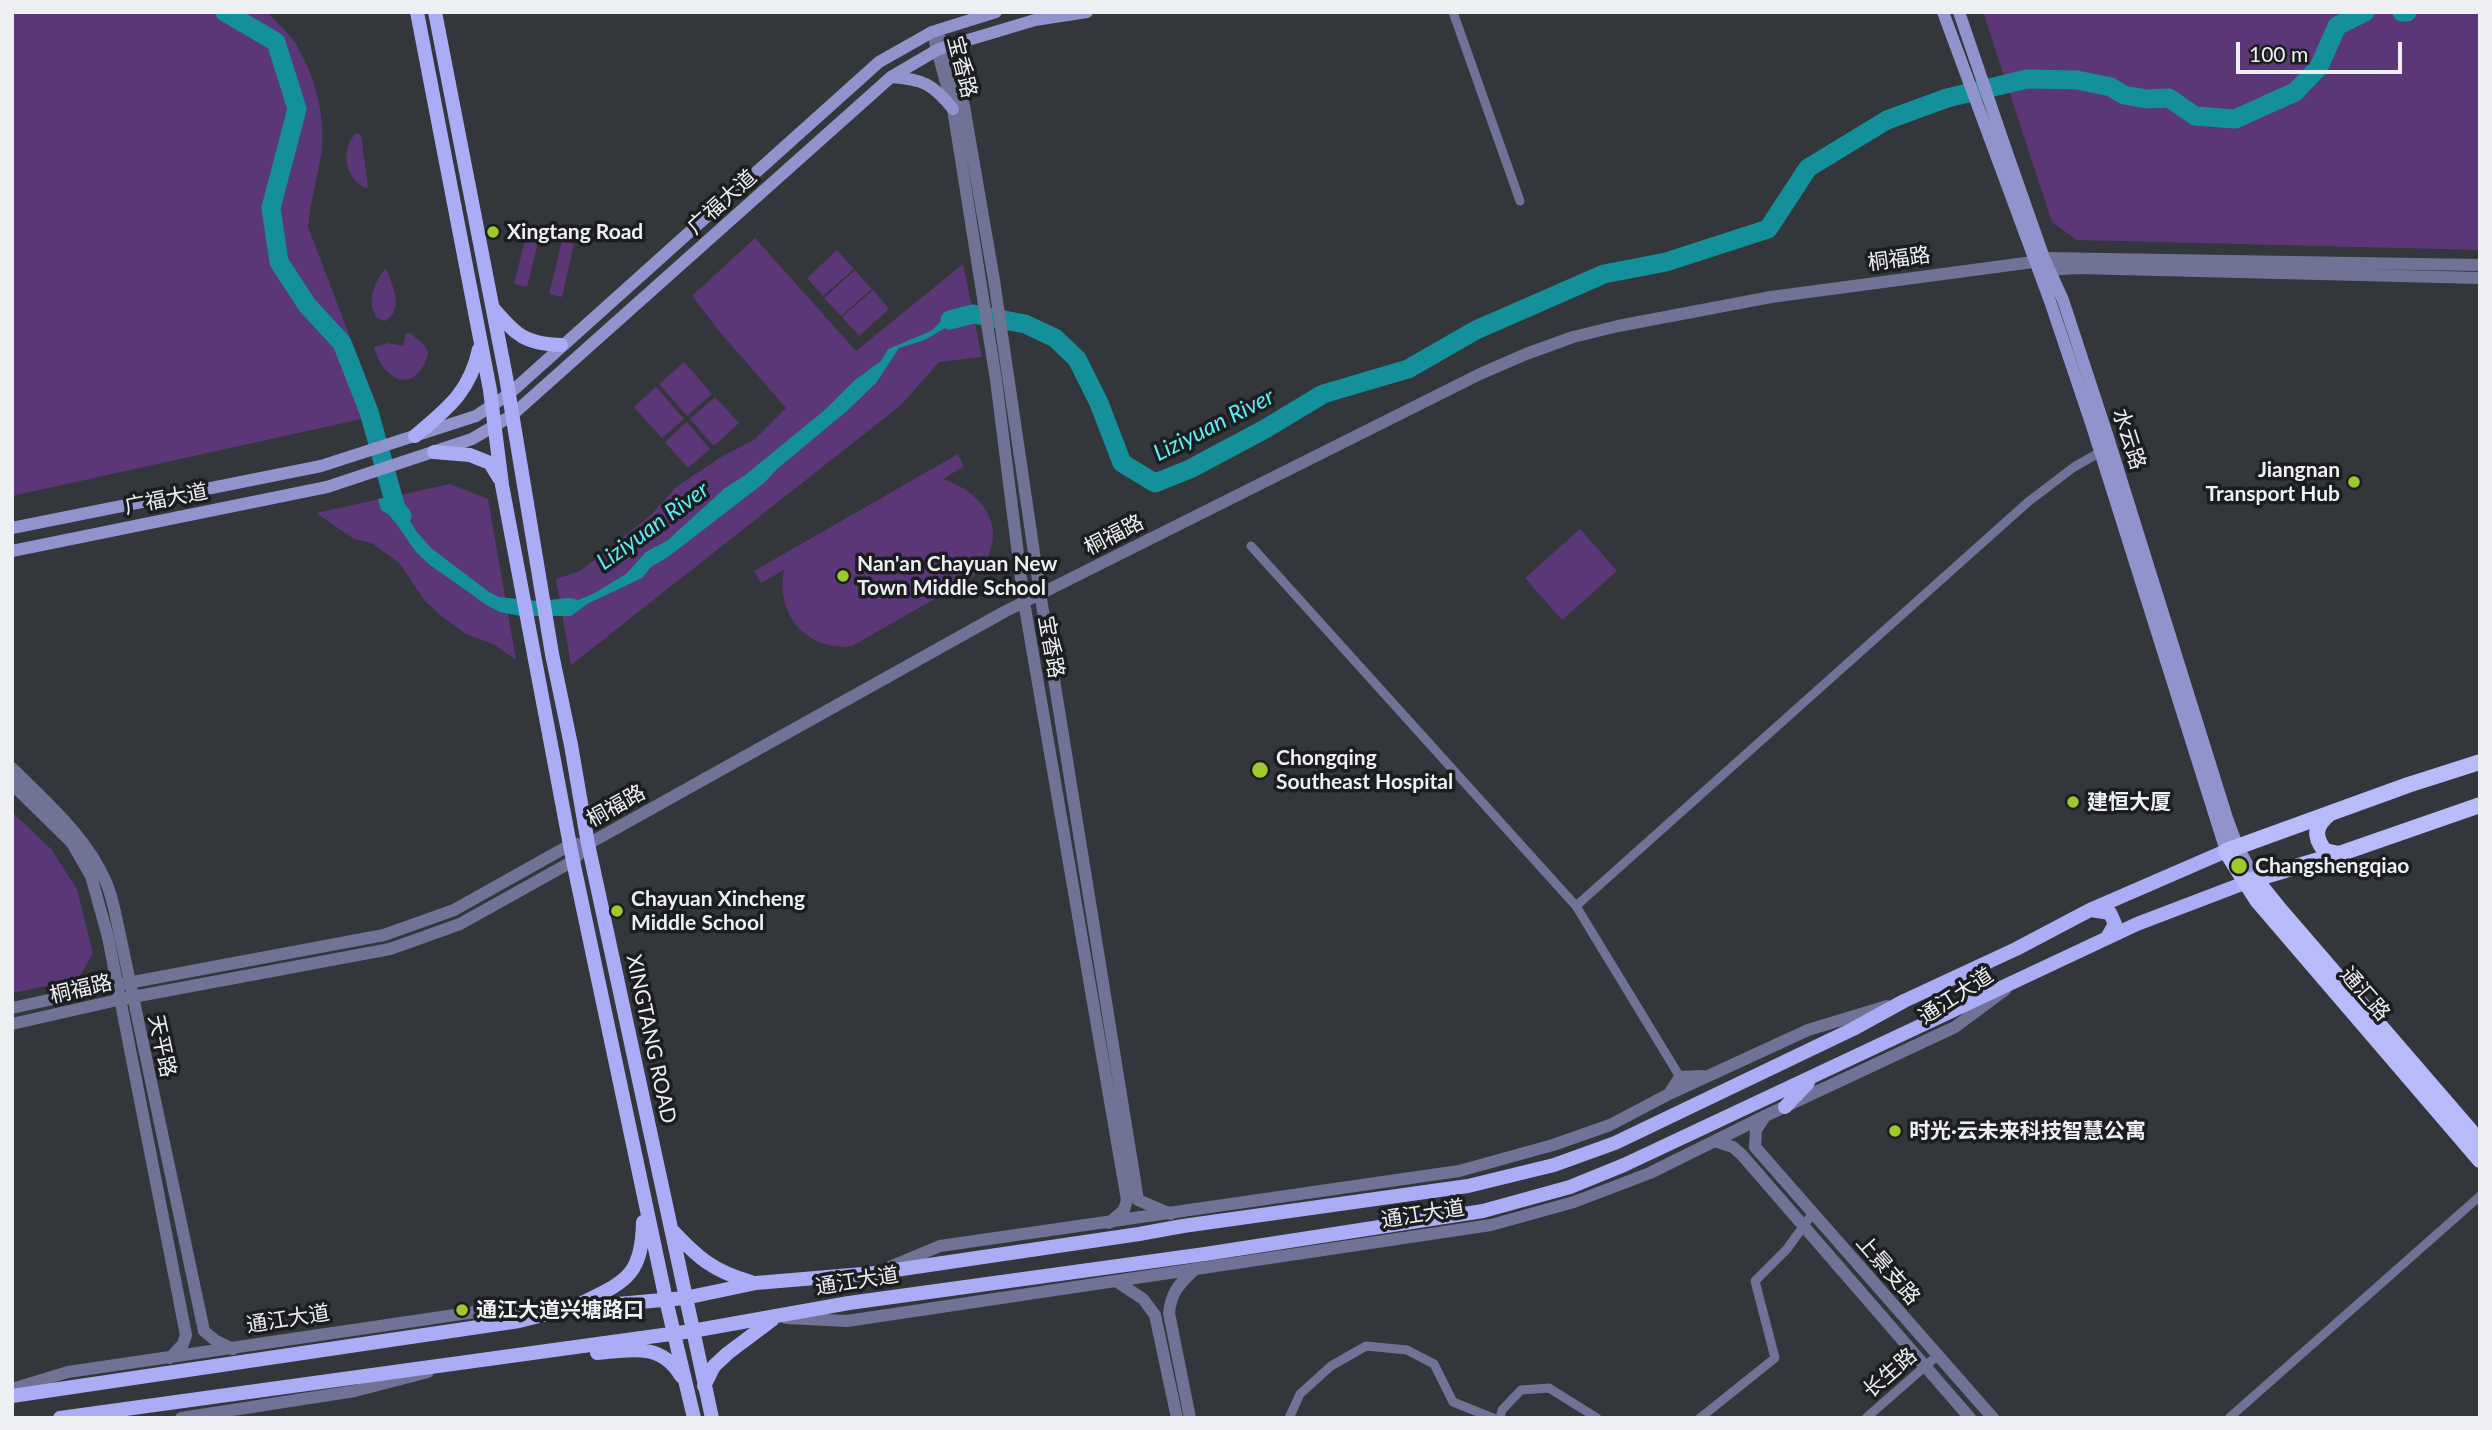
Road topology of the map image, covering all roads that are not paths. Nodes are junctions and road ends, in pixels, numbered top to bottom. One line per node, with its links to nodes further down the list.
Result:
1 (417, 12): 19 (main road, XINGTANG ROAD)
2 (435, 12): 18 (main road, XINGTANG ROAD)
3 (996, 12): 8 (main road, 广福大道)
4 (1087, 12): 9 (main road, 广福大道)
5 (1452, 12): 13 (street)
6 (1943, 12): 10 (main road, 水云路)
7 (1959, 12): 10 (main road, 水云路)
8 (932, 32): 9 (street, 宝香路); 20 (main road, 广福大道)
9 (942, 48): 11 (main road, 广福大道); 12 (street, 宝香路); 32 (street, 宝香路)
10 (1964, 48): 14 (main road, 水云路)
11 (891, 77): 12 (main road); 23 (main road, 广福大道)
12 (953, 109): 33 (street, 宝香路)
13 (1520, 201)
14 (2039, 260): 15 (street, 桐福路); 16 (main road, 水云路); 26 (main road, 水云路); 32 (street, 桐福路)
15 (2480, 265)
16 (2049, 270): 17 (street); 26 (main road, 水云路)
17 (2480, 278)
18 (493, 308): 20 (main road); 21 (main road, XINGTANG ROAD)
19 (481, 344): 22 (main road, XINGTANG ROAD); 25 (main road)
20 (561, 345): 21 (main road, 广福大道)
21 (509, 394): 22 (main road, 广福大道); 23 (main road, XINGTANG ROAD)
22 (492, 406): 24 (main road, XINGTANG ROAD); 25 (main road, 广福大道)
23 (511, 416): 24 (main road, 广福大道); 39 (main road, XINGTANG ROAD)
24 (494, 427): 27 (main road, 广福大道); 28 (main road, XINGTANG ROAD)
25 (415, 436): 29 (main road, 广福大道)
26 (2106, 449): 41 (main road, 水云路); 45 (street)
27 (434, 452): 28 (main road); 31 (main road, 广福大道)
28 (502, 485): 40 (main road, XINGTANG ROAD)
29 (12, 528)
30 (1251, 546): 45 (street)
31 (12, 551)
32 (1040, 593): 33 (street, 桐福路); 65 (street, 宝香路)
33 (1024, 602): 39 (street, 桐福路); 65 (street, 宝香路)
34 (2480, 762): 38 (highway, 通江大道)
35 (12, 768): 49 (street, 天平路)
36 (12, 784): 49 (street, 天平路)
37 (2480, 805): 42 (highway, 通江大道)
38 (2330, 812): 41 (highway, 通江大道); 42 (highway)
39 (588, 844): 40 (street, 桐福路); 43 (street, 桐福路); 70 (main road, XINGTANG ROAD)
40 (570, 845): 43 (main road, XINGTANG ROAD); 49 (street, 桐福路)
41 (2231, 848): 44 (highway, 通汇路); 46 (main road, 通江大道)
42 (2339, 854): 44 (highway, 通江大道)
43 (573, 861): 50 (street, 桐福路); 63 (main road, XINGTANG ROAD)
44 (2250, 881): 47 (main road, 通江大道); 61 (highway, 通汇路); 62 (highway, 通汇路)
45 (1576, 906): 56 (street)
46 (2090, 910): 47 (main road); 51 (main road, 通江大道)
47 (2107, 939): 48 (main road, 通江大道)
48 (2025, 976): 54 (main road, 通江大道); 58 (street, 通江大道)
49 (123, 984): 50 (street, 天平路); 52 (street, 桐福路)
50 (127, 998): 53 (street, 桐福路); 81 (street, 天平路); 84 (street, 天平路)
51 (1904, 1001): 55 (street, 通江大道); 72 (main road, 通江大道)
52 (12, 1008)
53 (12, 1024)
54 (1817, 1075): 58 (main road); 78 (main road, 通江大道)
55 (1710, 1076): 56 (street); 57 (street, 通江大道)
56 (1680, 1077): 57 (street)
57 (1669, 1094): 67 (street, 通江大道)
58 (1785, 1107): 59 (street, 通江大道)
59 (1765, 1116): 60 (street, 通江大道); 66 (street, 上景支路)
60 (1714, 1141): 69 (street, 上景支路); 71 (street, 通江大道)
61 (2480, 1142)
62 (2480, 1160)
63 (644, 1196): 76 (main road, XINGTANG ROAD); 77 (main road)
64 (2480, 1196): 105 (street)
65 (1133, 1200): 67 (street); 68 (street)
66 (1813, 1213): 69 (street); 83 (street, 上景支路)
67 (1171, 1214): 68 (street, 通江大道)
68 (1110, 1223): 72 (street, 通江大道)
69 (1803, 1226): 86 (street, 上景支路); 101 (street)
70 (670, 1227): 74 (main road); 75 (main road, XINGTANG ROAD)
71 (1193, 1271): 73 (street, 通江大道); 96 (street)
72 (875, 1273): 74 (main road, 通江大道)
73 (1116, 1281): 78 (street, 通江大道); 95 (street)
74 (756, 1283): 75 (main road, 通江大道)
75 (685, 1298): 76 (main road, 通江大道); 79 (main road, XINGTANG ROAD)
76 (666, 1300): 77 (main road, 通江大道); 80 (main road, XINGTANG ROAD)
77 (572, 1308): 81 (street, 通江大道); 90 (main road, 通江大道)
78 (775, 1317): 79 (main road, 通江大道); 87 (main road)
79 (692, 1331): 80 (main road, 通江大道); 87 (main road, XINGTANG ROAD)
80 (675, 1333): 82 (main road, 通江大道); 88 (main road, XINGTANG ROAD)
81 (233, 1349): 84 (street, 通江大道)
82 (545, 1351): 85 (main road, 通江大道); 88 (main road)
83 (1938, 1355): 86 (street, 长生路); 104 (street, 上景支路)
84 (170, 1358): 89 (street, 通江大道)
85 (473, 1360): 91 (main road, 通江大道); 92 (street, 通江大道)
86 (1925, 1366): 102 (street, 长生路); 103 (street, 上景支路)
87 (704, 1386): 94 (main road, XINGTANG ROAD)
88 (687, 1387): 93 (main road, XINGTANG ROAD)
89 (12, 1389)
90 (12, 1396)
91 (60, 1418)
92 (181, 1418)
93 (694, 1418)
94 (712, 1418)
95 (1177, 1418)
96 (1190, 1418)
97 (1289, 1418): 98 (street)
98 (1493, 1418)
99 (1500, 1418): 100 (street)
100 (1597, 1418)
101 (1700, 1418)
102 (1866, 1418)
103 (1970, 1418)
104 (1993, 1418)
105 (2229, 1418)

